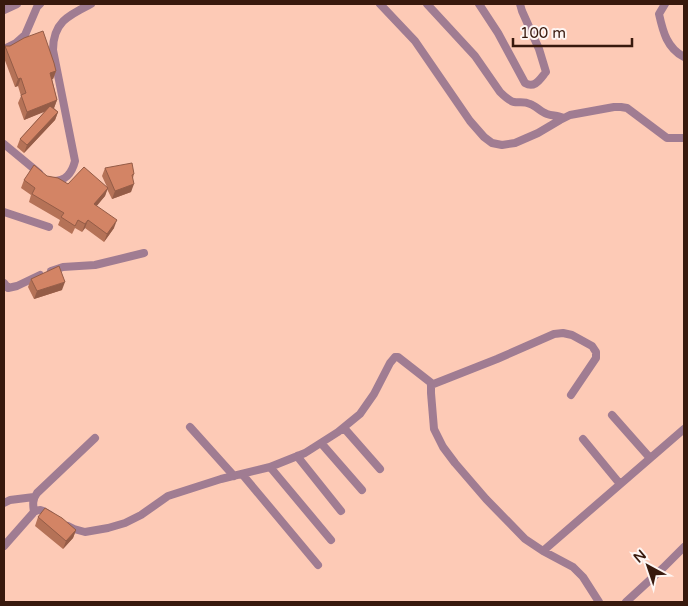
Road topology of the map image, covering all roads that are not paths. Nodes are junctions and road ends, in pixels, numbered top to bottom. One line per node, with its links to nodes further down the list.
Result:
1 (17, 4): 9 (street)
2 (91, 4): 14 (street)
3 (380, 4): 12 (street)
4 (427, 4): 12 (street)
5 (479, 4): 6 (street)
6 (520, 4)
7 (665, 4): 11 (street)
8 (37, 5): 10 (street)
9 (4, 10)
10 (4, 49)
11 (684, 57)
12 (563, 118): 13 (street)
13 (684, 138)
14 (4, 144)
15 (4, 212): 16 (street)
16 (49, 227)
17 (144, 253): 18 (street)
18 (4, 284)
19 (431, 385): 20 (street); 23 (street); 42 (street)
20 (571, 395)
21 (612, 415): 29 (street)
22 (190, 427): 32 (street)
23 (344, 428): 27 (street); 31 (street)
24 (684, 429): 29 (street)
25 (95, 438): 35 (street)
26 (582, 439): 33 (street)
27 (321, 443): 28 (street); 34 (street)
28 (297, 456): 30 (street); 37 (street)
29 (650, 458): 33 (street)
30 (270, 467): 32 (street); 39 (street)
31 (380, 469)
32 (238, 475): 38 (street); 43 (street)
33 (620, 484): 42 (street)
34 (362, 490)
35 (34, 497): 36 (street); 38 (street)
36 (4, 504)
37 (341, 511)
38 (34, 512): 40 (street)
39 (331, 540)
40 (4, 546)
41 (684, 547): 45 (street)
42 (543, 551): 44 (street)
43 (318, 564)
44 (599, 602)
45 (626, 602)

